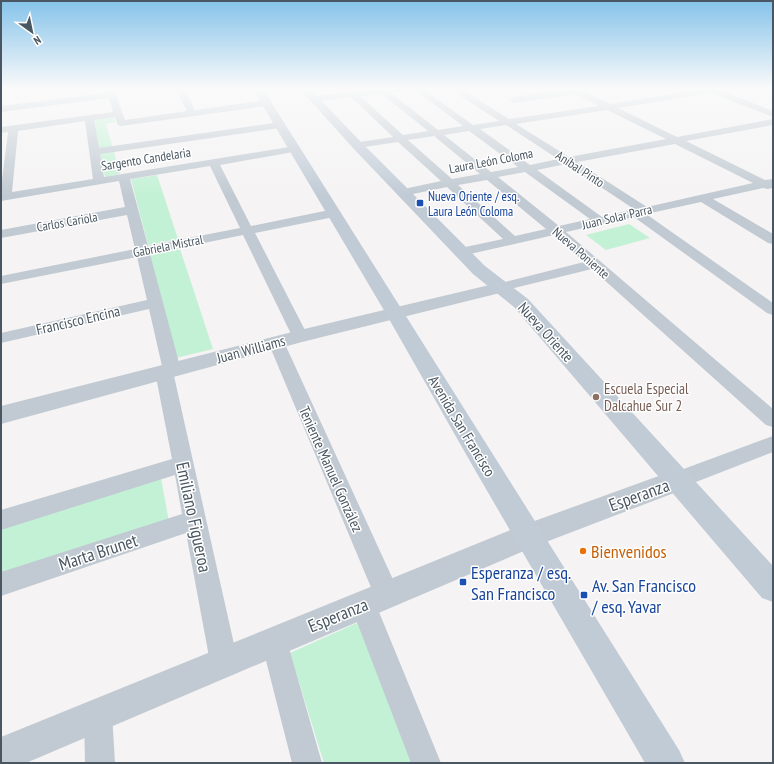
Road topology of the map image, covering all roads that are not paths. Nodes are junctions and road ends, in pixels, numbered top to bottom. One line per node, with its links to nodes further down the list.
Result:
1 (43, 125): 13 (street)
2 (90, 125): 20 (street)
3 (280, 125): 19 (main road, Avenida San Francisco); 20 (street)
4 (338, 125): 18 (main road, Nueva Oriente)
5 (385, 125): 16 (street)
6 (426, 125): 15 (street, Nueva Poniente)
7 (467, 125): 12 (street)
8 (492, 125): 12 (street)
9 (512, 125): 21 (street, Aníbal Pinto)
10 (645, 125): 17 (street)
11 (759, 125): 17 (street, Laura León Coloma)
12 (472, 128): 15 (street); 23 (street)
13 (13, 129): 14 (street); 30 (street)
14 (1, 130)
15 (436, 133): 16 (street); 24 (street, Nueva Poniente)
16 (400, 138): 18 (street); 27 (street)
17 (677, 140): 21 (street, Laura León Coloma); 28 (street)
18 (357, 145): 29 (main road, Nueva Oriente)
19 (295, 149): 22 (street, Sargento Candelaria); 34 (main road, Avenida San Francisco)
20 (94, 152): 26 (street)
21 (568, 161): 23 (street, Laura León Coloma); 33 (street, Aníbal Pinto)
22 (213, 162): 25 (street, Sargento Candelaria); 36 (street)
23 (528, 169): 24 (street, Laura León Coloma); 35 (street)
24 (489, 176): 27 (street, Laura León Coloma); 37 (street, Nueva Poniente)
25 (124, 177): 26 (street, Sargento Candelaria); 32 (street, Emiliano Figueroa)
26 (99, 181): 30 (street, Sargento Candelaria)
27 (450, 183): 29 (street, Laura León Coloma); 40 (street)
28 (770, 185): 31 (street, Juan Solar Parra)
29 (403, 192): 42 (main road, Nueva Oriente)
30 (3, 197)
31 (703, 198): 33 (street, Juan Solar Parra); 39 (street)
32 (132, 210): 38 (street, Carlos Cariola); 41 (street, Emiliano Figueroa)
33 (640, 212): 35 (street, Juan Solar Parra); 47 (street, Aníbal Pinto)
34 (334, 213): 36 (street, Gabriela Mistral); 48 (main road, Avenida San Francisco)
35 (600, 221): 37 (street, Juan Solar Parra)
36 (247, 230): 41 (street, Gabriela Mistral); 49 (street)
37 (556, 231): 40 (street, Juan Solar Parra); 43 (street, Nueva Poniente)
38 (1, 234)
39 (773, 240)
40 (513, 241): 42 (street, Juan Solar Parra)
41 (143, 251): 44 (street, Gabriela Mistral); 46 (street, Emiliano Figueroa)
42 (461, 252): 45 (main road, Nueva Oriente)
43 (595, 264): 45 (street); 54 (street, Nueva Poniente)
44 (1, 280)
45 (502, 287): 48 (street, Juan Williams); 57 (main road, Nueva Oriente)
46 (155, 303): 50 (street, Francisco Encina); 52 (street, Emiliano Figueroa)
47 (773, 310)
48 (395, 312): 49 (street, Juan Williams); 60 (main road, Avenida San Francisco)
49 (300, 336): 51 (street, Juan Williams)
50 (1, 338)
51 (276, 342): 52 (street, Juan Williams); 63 (street, Teniente Manuel González)
52 (168, 371): 53 (street, Juan Williams); 56 (street, Emiliano Figueroa)
53 (1, 415)
54 (773, 420)
55 (773, 444): 57 (street)
56 (183, 464): 58 (street); 59 (street, Emiliano Figueroa)
57 (678, 480): 60 (street, Esperanza); 62 (main road, Nueva Oriente)
58 (1, 520)
59 (194, 520): 61 (street, Marta Brunet); 65 (street, Emiliano Figueroa)
60 (528, 536): 63 (street, Esperanza); 71 (main road, Avenida San Francisco)
61 (1, 584)
62 (773, 588)
63 (375, 600): 64 (street, Esperanza); 70 (street)
64 (274, 641): 65 (street, Esperanza); 69 (street)
65 (224, 662): 66 (street, Esperanza)
66 (98, 714): 67 (street, Esperanza); 68 (street)
67 (1, 755)
68 (100, 763)
69 (307, 763)
70 (426, 763)
71 (666, 763)

